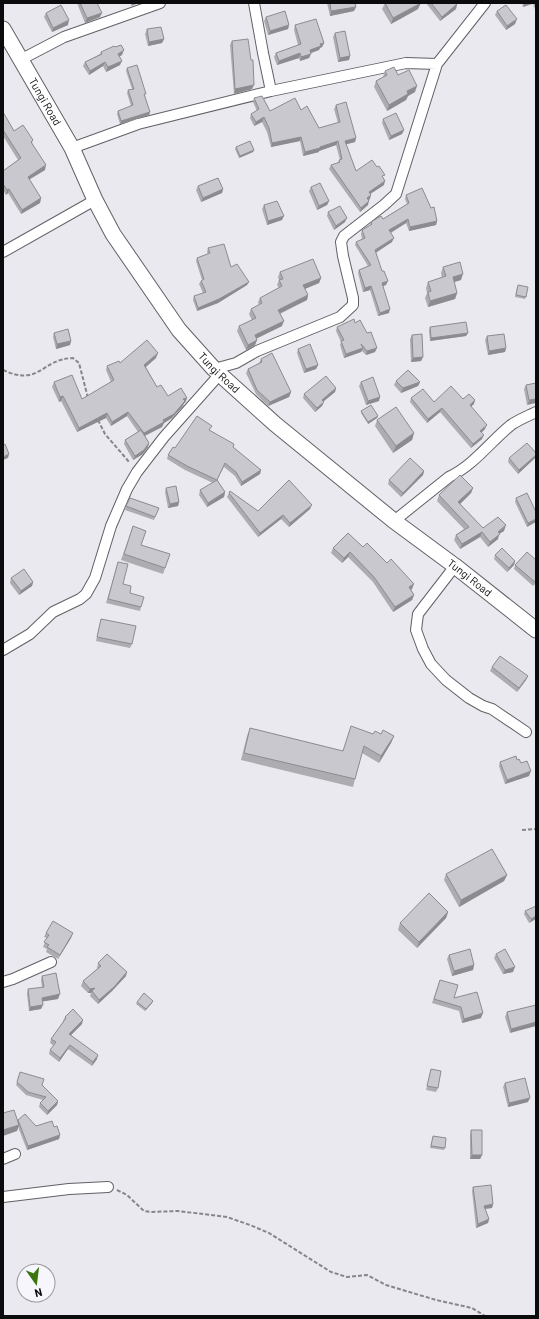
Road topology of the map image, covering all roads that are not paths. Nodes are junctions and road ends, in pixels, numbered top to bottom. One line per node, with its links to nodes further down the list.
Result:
1 (160, 3): 5 (street)
2 (254, 3): 7 (street)
3 (485, 3): 6 (street)
4 (5, 39): 5 (main road, Tungi Road)
5 (20, 60): 8 (main road, Tungi Road)
6 (437, 64): 7 (street); 11 (street)
7 (271, 91): 8 (street)
8 (72, 148): 9 (main road, Tungi Road)
9 (95, 200): 10 (street); 11 (main road, Tungi Road)
10 (3, 252)
11 (217, 372): 13 (main road, Tungi Road); 16 (street)
12 (536, 412): 13 (street)
13 (394, 521): 14 (main road, Tungi Road)
14 (455, 566): 15 (main road, Tungi Road); 17 (street)
15 (536, 630)
16 (3, 650)
17 (526, 732)
18 (50, 962): 19 (street)
19 (3, 982)
20 (15, 1154): 21 (street)
21 (3, 1159)
22 (108, 1187): 23 (street)
23 (3, 1197)

